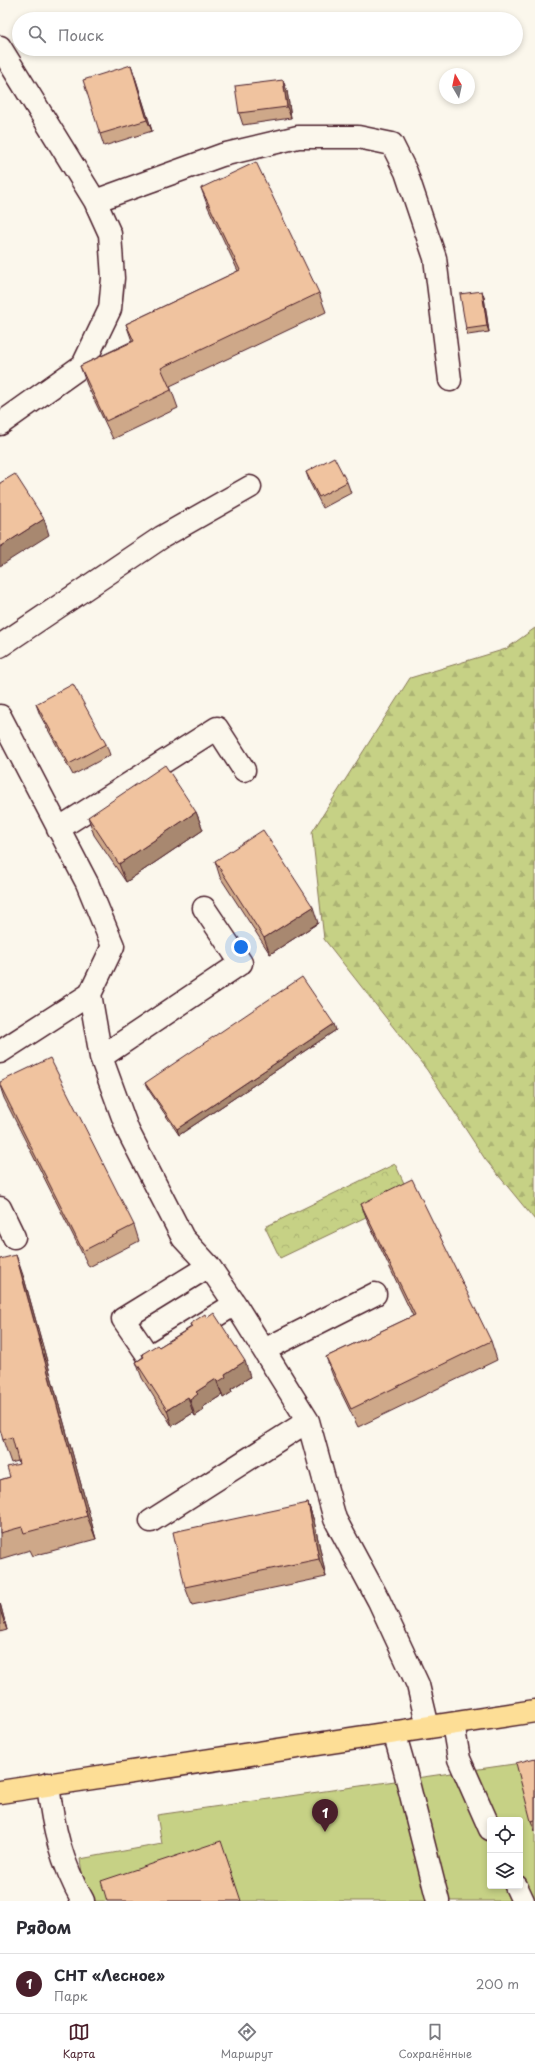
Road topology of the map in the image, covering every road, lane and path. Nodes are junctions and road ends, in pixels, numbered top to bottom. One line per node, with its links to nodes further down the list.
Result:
1 (0, 47): 2 (lane)
2 (95, 201): 3 (lane); 4 (lane)
3 (450, 380)
4 (0, 424)
5 (250, 488): 6 (lane)
6 (0, 646)
7 (2, 724): 9 (lane)
8 (244, 770): 9 (lane)
9 (58, 829): 11 (lane)
10 (204, 908): 13 (lane)
11 (90, 994): 12 (lane); 13 (lane)
12 (0, 1052)
13 (101, 1057): 16 (lane)
14 (0, 1208): 15 (lane)
15 (14, 1237)
16 (209, 1266): 18 (lane); 18 (lane)
17 (375, 1294): 19 (lane)
18 (235, 1304): 19 (lane)
19 (264, 1350): 20 (lane)
20 (308, 1421): 21 (lane); 24 (lane)
21 (151, 1521)
22 (535, 1711): 23 (main road)
23 (453, 1724): 24 (main road); 28 (lane)
24 (428, 1727): 25 (main road)
25 (394, 1732): 26 (main road); 31 (lane)
26 (48, 1784): 27 (main road); 30 (lane)
27 (0, 1792)
28 (487, 1822)
29 (517, 1889): 32 (lane)
30 (83, 1901)
31 (438, 1901)
32 (523, 1901)

